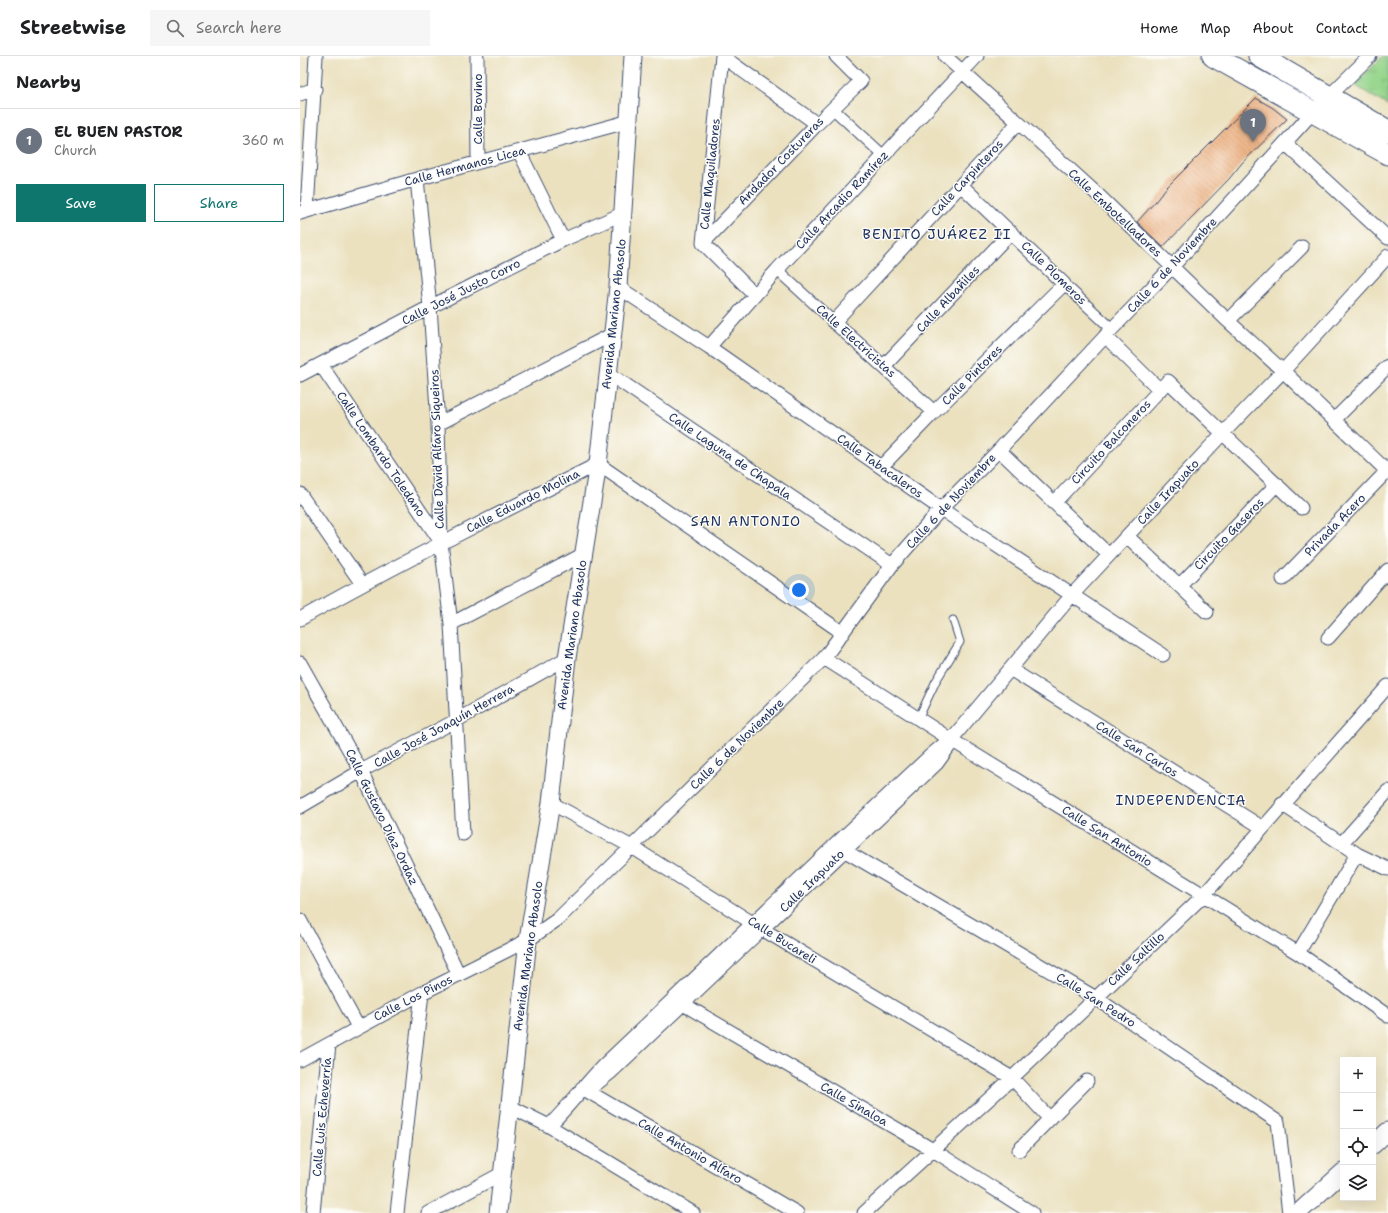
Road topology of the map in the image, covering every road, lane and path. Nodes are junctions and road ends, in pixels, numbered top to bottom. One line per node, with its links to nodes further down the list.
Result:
1 (316, 56): 12 (street)
2 (477, 56): 25 (street, Calle Bovino)
3 (633, 56): 17 (street, Avenida Mariano Abasolo)
4 (722, 56): 19 (street); 33 (street, Calle Maquiladores)
5 (836, 56): 15 (street, Andador Costureras)
6 (945, 56): 11 (street, Calle Embotelladores)
7 (978, 56): 11 (street, Calle Arcadio Ramírez)
8 (1213, 56): 16 (main road)
9 (1370, 56): 14 (street, Calle 6 de Noviembre)
10 (1266, 58): 14 (main road)
11 (962, 72): 18 (street, Calle Embotelladores); 24 (street, Calle Arcadio Ramírez)
12 (315, 89): 13 (street); 28 (street)
13 (300, 94)
14 (1329, 97): 16 (street, Calle 6 de Noviembre); 20 (main road)
15 (832, 108): 19 (street, Andador Costureras); 24 (street)
16 (1313, 112): 21 (street, Calle 6 de Noviembre); 23 (main road)
17 (630, 121): 22 (street, Calle Hermanos Licea); 29 (street, Avenida Mariano Abasolo)
18 (1018, 123): 27 (street, Calle Carpinteros); 36 (street, Calle Embotelladores)
19 (817, 124): 33 (street, Andador Costureras)
20 (1388, 131)
21 (1285, 142): 31 (street); 36 (street, Calle 6 de Noviembre)
22 (519, 151): 25 (street, Calle Hermanos Licea); 32 (street)
23 (1388, 154)
24 (884, 155): 37 (street, Calle Arcadio Ramírez)
25 (478, 162): 26 (street, Calle Hermanos Licea)
26 (417, 179): 28 (street, Calle Hermanos Licea); 41 (street, Calle David Alfaro Siqueiros)
27 (960, 185): 30 (street, Calle Plomeros); 43 (street, Calle Carpinteros)
28 (304, 212)
29 (624, 213): 32 (street, Calle José Justo Corro); 39 (street, Avenida Mariano Abasolo)
30 (1011, 232): 38 (street, Calle Plomeros); 48 (street, Calle Albañiles)
31 (1388, 238)
32 (564, 240): 41 (street, Calle José Justo Corro)
33 (704, 243): 40 (street, Calle Maquiladores)
34 (1302, 247): 42 (street)
35 (1388, 256): 50 (street, Calle Irapuato)
36 (1172, 266): 42 (street, Calle Embotelladores); 44 (street, Calle 6 de Noviembre)
37 (777, 270): 40 (street, Calle Arcadio Ramírez); 43 (street, Calle Electricistas)
38 (1064, 284): 44 (street, Calle Plomeros); 54 (street, Calle Pintores)
39 (618, 287): 45 (street, Avenida Mariano Abasolo); 46 (street, Calle Tabacaleros)
40 (755, 295): 46 (street, Calle Arcadio Ramírez)
41 (430, 307): 47 (street, Calle José Justo Corro); 56 (street, Calle David Alfaro Siqueiros)
42 (1228, 321): 50 (street, Calle Embotelladores)
43 (834, 322): 48 (street, Calle Electricistas)
44 (1108, 332): 53 (street, Calle Plomeros); 58 (street, Calle 6 de Noviembre)
45 (613, 334): 51 (street, Avenida Mariano Abasolo); 56 (street)
46 (709, 347): 60 (street, Calle Tabacaleros)
47 (321, 365): 52 (street, Calle José Justo Corro); 68 (street, Calle Lombardo Toledano)
48 (884, 366): 54 (street, Calle Electricistas)
49 (1388, 366): 55 (street)
50 (1283, 371): 55 (street, Calle Embotelladores); 57 (street, Calle Irapuato)
51 (608, 373): 59 (street, Avenida Mariano Abasolo); 71 (street, Calle Laguna de Chapala)
52 (300, 375)
53 (1160, 390): 57 (street, Circuito Balconeros); 64 (street, Circuito Balconeros)
54 (934, 412): 60 (street, Calle Pintores)
55 (1334, 420): 61 (street, Calle Embotelladores)
56 (438, 424): 68 (street, Calle David Alfaro Siqueiros)
57 (1223, 433): 62 (street); 67 (street, Calle Irapuato)
58 (999, 450): 64 (street); 66 (street, Calle 6 de Noviembre)
59 (598, 464): 68 (street, Calle Eduardo Molina); 69 (street, Avenida Mariano Abasolo); 81 (street)
60 (882, 467): 66 (street, Calle Tabacaleros)
61 (1388, 471): 73 (street, Privada Acero)
62 (1277, 484): 65 (street); 75 (street, Circuito Gaseros)
63 (300, 494): 74 (street)
64 (1054, 503): 70 (street)
65 (1302, 508)
66 (942, 509): 71 (street, Calle 6 de Noviembre); 76 (street, Calle Tabacaleros)
67 (1127, 536): 70 (street, Calle Irapuato); 75 (street)
68 (441, 542): 74 (street, Calle Eduardo Molina); 80 (street, Calle David Alfaro Siqueiros)
69 (584, 554): 80 (street); 84 (street, Avenida Mariano Abasolo)
70 (1108, 555): 76 (street, Calle Irapuato)
71 (892, 566): 81 (street, Calle 6 de Noviembre)
72 (1388, 570): 82 (street)
73 (1283, 579)
74 (362, 584): 78 (street, Calle Eduardo Molina)
75 (1180, 585): 77 (street)
76 (1072, 595): 83 (street, Calle Tabacaleros); 87 (street, Calle Irapuato)
77 (1207, 612)
78 (300, 619)
79 (953, 620): 89 (lane)
80 (451, 624): 90 (street, Calle David Alfaro Siqueiros)
81 (843, 633): 85 (street, Calle 6 de Noviembre)
82 (1328, 638)
83 (1163, 655)
84 (567, 658): 90 (street, Calle José Joaquín Herrera); 94 (street, Avenida Mariano Abasolo)
85 (824, 658): 89 (street, Calle San Antonio); 100 (street, Calle 6 de Noviembre)
86 (300, 663): 92 (street, Calle Gustavo Díaz Ordaz)
87 (1010, 669): 91 (street, Calle Irapuato); 97 (street, Calle San Carlos)
88 (1388, 686): 95 (street, Calle Saltillo)
89 (918, 719): 91 (street, Calle San Antonio)
90 (457, 720): 92 (street, Calle José Joaquín Herrera); 98 (street, Calle David Alfaro Siqueiros)
91 (953, 738): 101 (street, Calle Irapuato); 104 (street, Calle San Antonio)
92 (361, 771): 96 (street, Calle José Joaquín Herrera); 109 (street, Calle Gustavo Díaz Ordaz)
93 (1388, 791): 99 (street)
94 (551, 802): 100 (street, Calle Bucareli); 107 (street, Avenida Mariano Abasolo)
95 (1282, 804): 97 (street, Calle Saltillo); 99 (street)
96 (300, 807)
97 (1263, 828): 104 (street, Calle Saltillo)
98 (463, 834)
99 (1341, 844): 102 (street)
100 (632, 847): 106 (street, Calle Bucareli); 107 (street, Calle 6 de Noviembre)
101 (839, 848): 106 (street, Calle Irapuato); 111 (street, Calle San Pedro)
102 (1357, 854): 103 (street); 108 (street)
103 (1388, 869)
104 (1204, 895): 108 (street, Calle San Antonio); 111 (street, Calle Saltillo)
105 (300, 920): 114 (street)
106 (758, 926): 112 (street, Calle Irapuato); 117 (street, Calle Bucareli)
107 (528, 940): 109 (street, Calle Los Pinos); 120 (street, Avenida Mariano Abasolo)
108 (1298, 953): 113 (street, Calle San Antonio)
109 (459, 975): 110 (street, Calle Los Pinos)
110 (422, 993): 114 (street, Calle Los Pinos); 131 (street)
111 (1096, 998): 117 (street, Calle Saltillo); 129 (street, Calle San Pedro)
112 (679, 1001): 119 (street, Calle Irapuato); 125 (street, Calle Sinaloa)
113 (1388, 1016)
114 (358, 1027): 115 (street, Calle Los Pinos)
115 (329, 1044): 116 (street, Calle Los Pinos); 130 (street, Calle Luis Echeverría)
116 (300, 1060)
117 (1012, 1078): 121 (street, Calle Bucareli); 125 (street, Calle Saltillo)
118 (1088, 1081): 121 (street)
119 (585, 1090): 122 (street, Calle Irapuato); 135 (street, Calle Antonio Alfaro)
120 (509, 1106): 122 (street); 127 (street, Avenida Mariano Abasolo)
121 (1050, 1119): 126 (street)
122 (550, 1126): 134 (street)
123 (1388, 1131): 124 (street)
124 (1376, 1142)
125 (933, 1150): 136 (street, Calle Saltillo); 137 (street, Calle Sinaloa)
126 (1019, 1150)
127 (502, 1174): 132 (street); 133 (street, Avenida Mariano Abasolo)
128 (1340, 1174): 129 (street)
129 (1292, 1211)
130 (313, 1213)
131 (396, 1213)
132 (428, 1213)
133 (498, 1213)
134 (693, 1213)
135 (797, 1213)
136 (864, 1213)
137 (1032, 1213)

